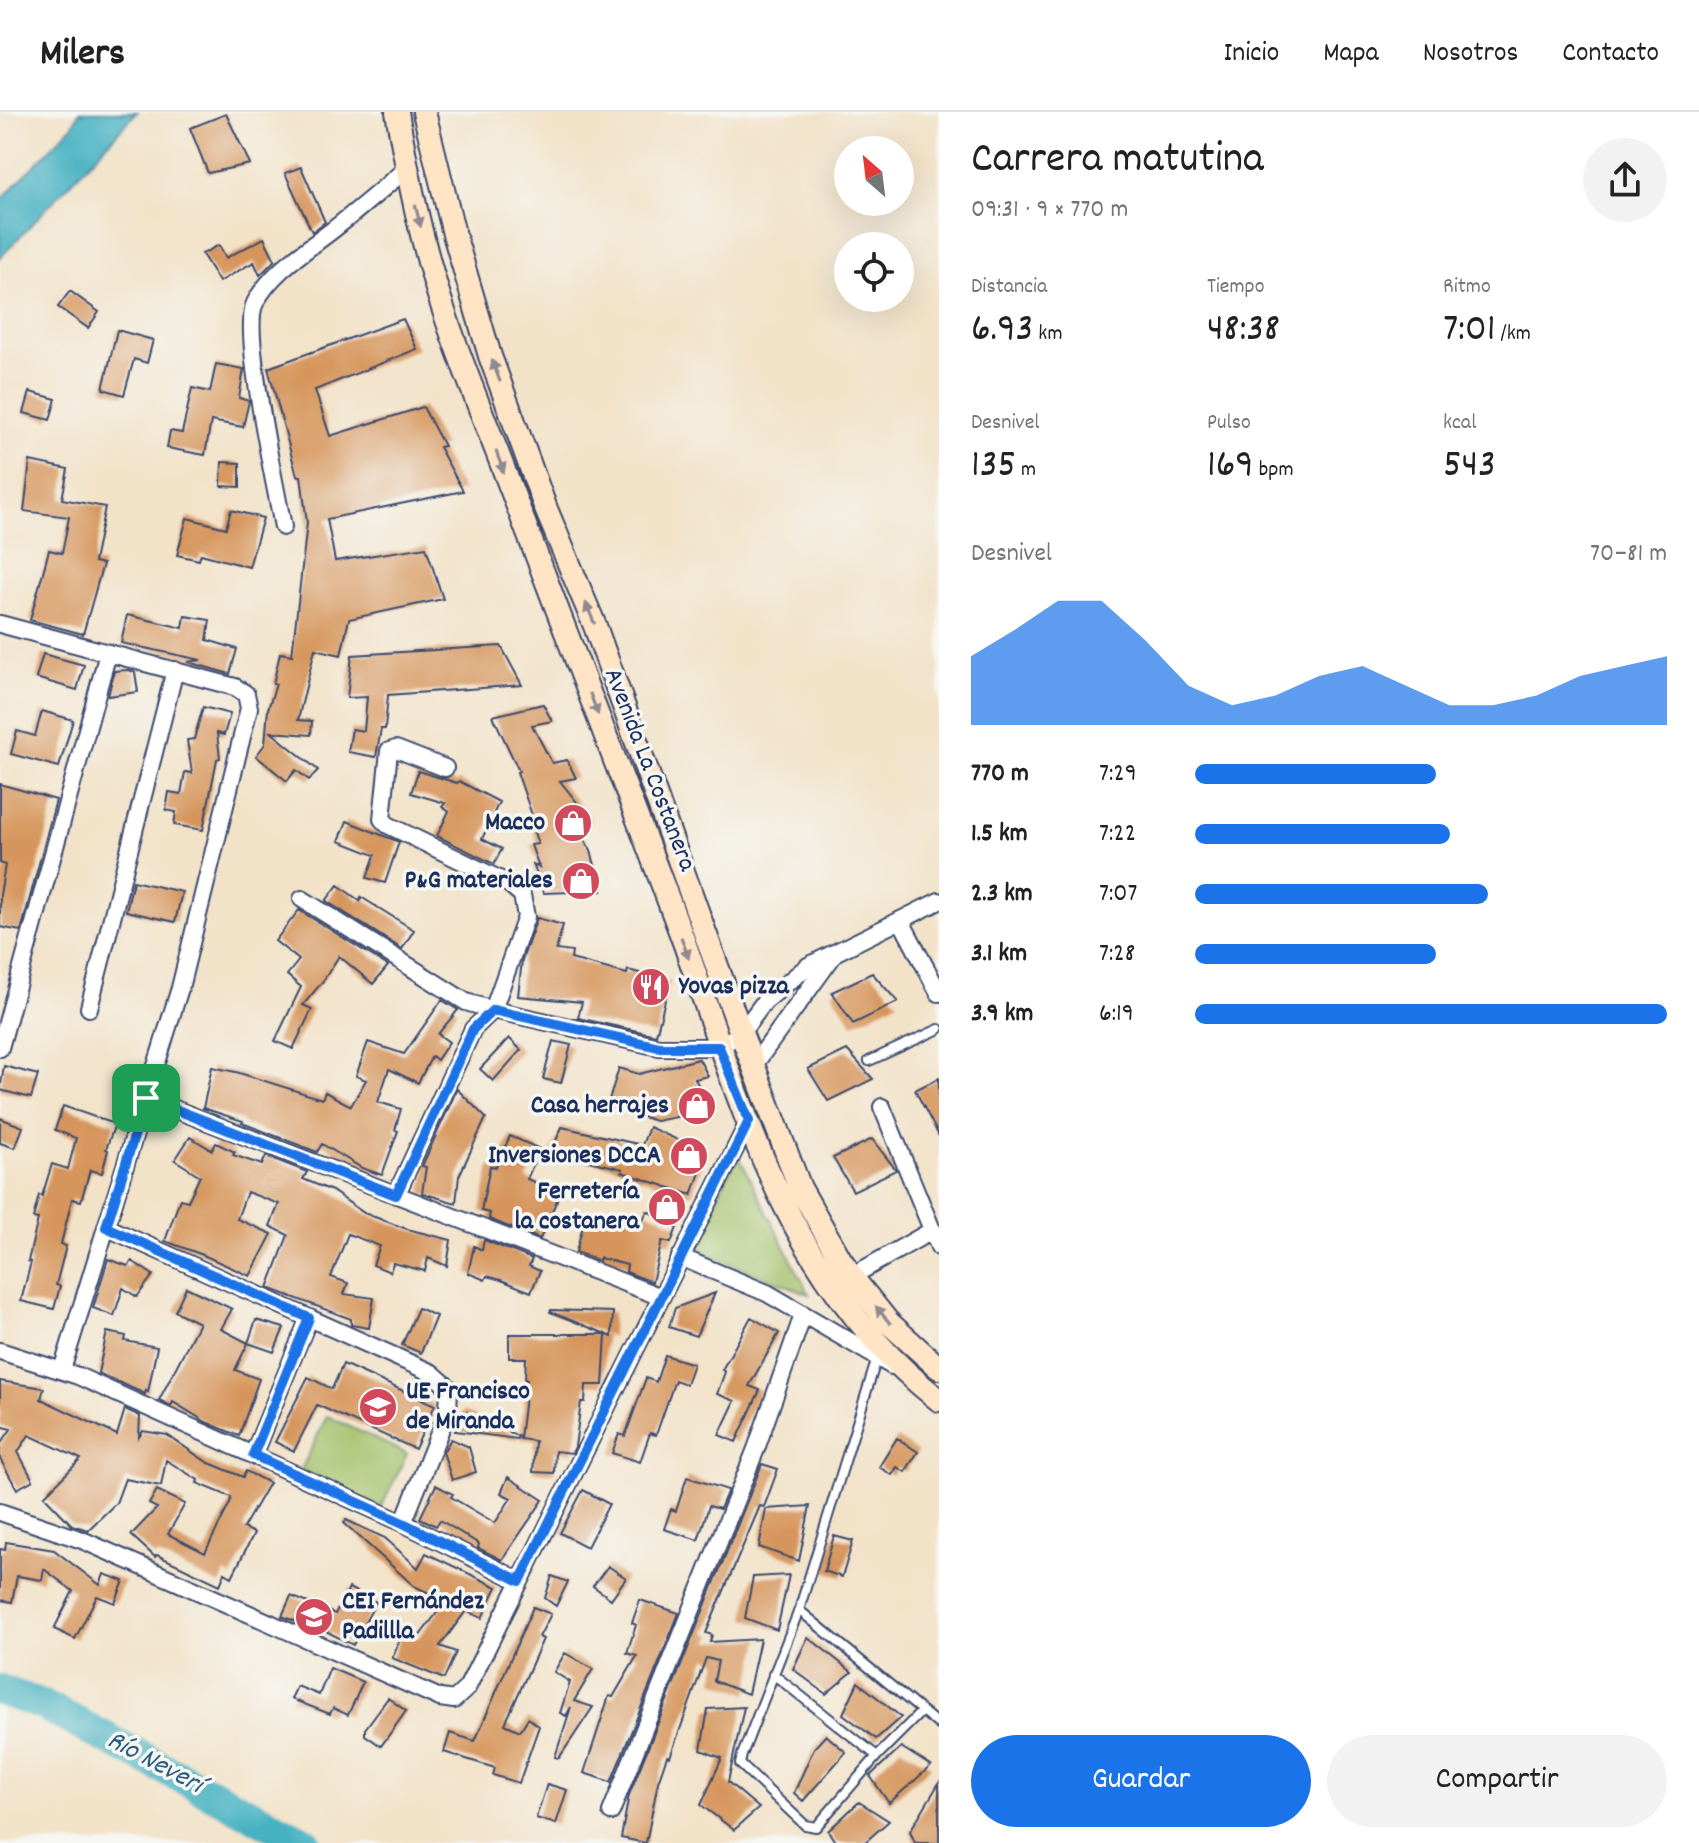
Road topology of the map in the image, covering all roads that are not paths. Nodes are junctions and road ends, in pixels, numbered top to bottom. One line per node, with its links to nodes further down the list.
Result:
1 (397, 112): 3 (street, Avenida La Costanera)
2 (424, 112): 17 (street, Avenida La Costanera, one-way to 2)
3 (406, 169): 4 (street); 18 (street, Avenida La Costanera, one-way to 18)
4 (283, 527)
5 (0, 624): 6 (street)
6 (108, 653): 7 (street); 19 (street)
7 (175, 670): 14 (street); 22 (street)
8 (445, 768): 15 (street)
9 (302, 899): 15 (street)
10 (939, 901): 11 (street)
11 (901, 921): 12 (street); 13 (street)
12 (836, 951): 17 (street); 21 (street)
13 (939, 993)
14 (89, 1008)
15 (493, 1010): 18 (street); 25 (street)
16 (939, 1029): 20 (lane)
17 (741, 1033): 18 (street); 21 (street, Avenida La Costanera)
18 (719, 1047): 24 (street, Avenida La Costanera)
19 (0, 1048)
20 (869, 1061)
21 (754, 1065): 30 (street, Avenida La Costanera)
22 (146, 1098): 25 (street); 26 (street)
23 (882, 1107): 27 (street)
24 (749, 1121): 29 (street); 38 (street, Avenida La Costanera)
25 (396, 1195): 31 (street)
26 (106, 1227): 33 (street); 37 (street)
27 (933, 1230): 28 (street); 30 (street)
28 (939, 1247)
29 (680, 1257): 31 (street); 32 (street)
30 (852, 1276): 36 (street, Avenida La Costanera, one-way to 30)
31 (661, 1297): 44 (street)
32 (803, 1315): 35 (street); 50 (street)
33 (309, 1318): 41 (street); 43 (street)
34 (0, 1351): 37 (street)
35 (877, 1357): 38 (street); 45 (lane)
36 (939, 1368)
37 (62, 1370): 41 (street)
38 (910, 1377): 39 (street, Avenida La Costanera); 40 (street)
39 (939, 1400)
40 (939, 1411)
41 (253, 1455): 43 (street)
42 (0, 1512): 44 (street)
43 (403, 1523): 44 (street)
44 (520, 1581)
45 (799, 1610): 46 (lane); 47 (lane)
46 (773, 1674): 49 (lane); 49 (lane)
47 (922, 1711): 48 (lane); 49 (lane)
48 (939, 1725)
49 (877, 1756)
50 (611, 1812)

